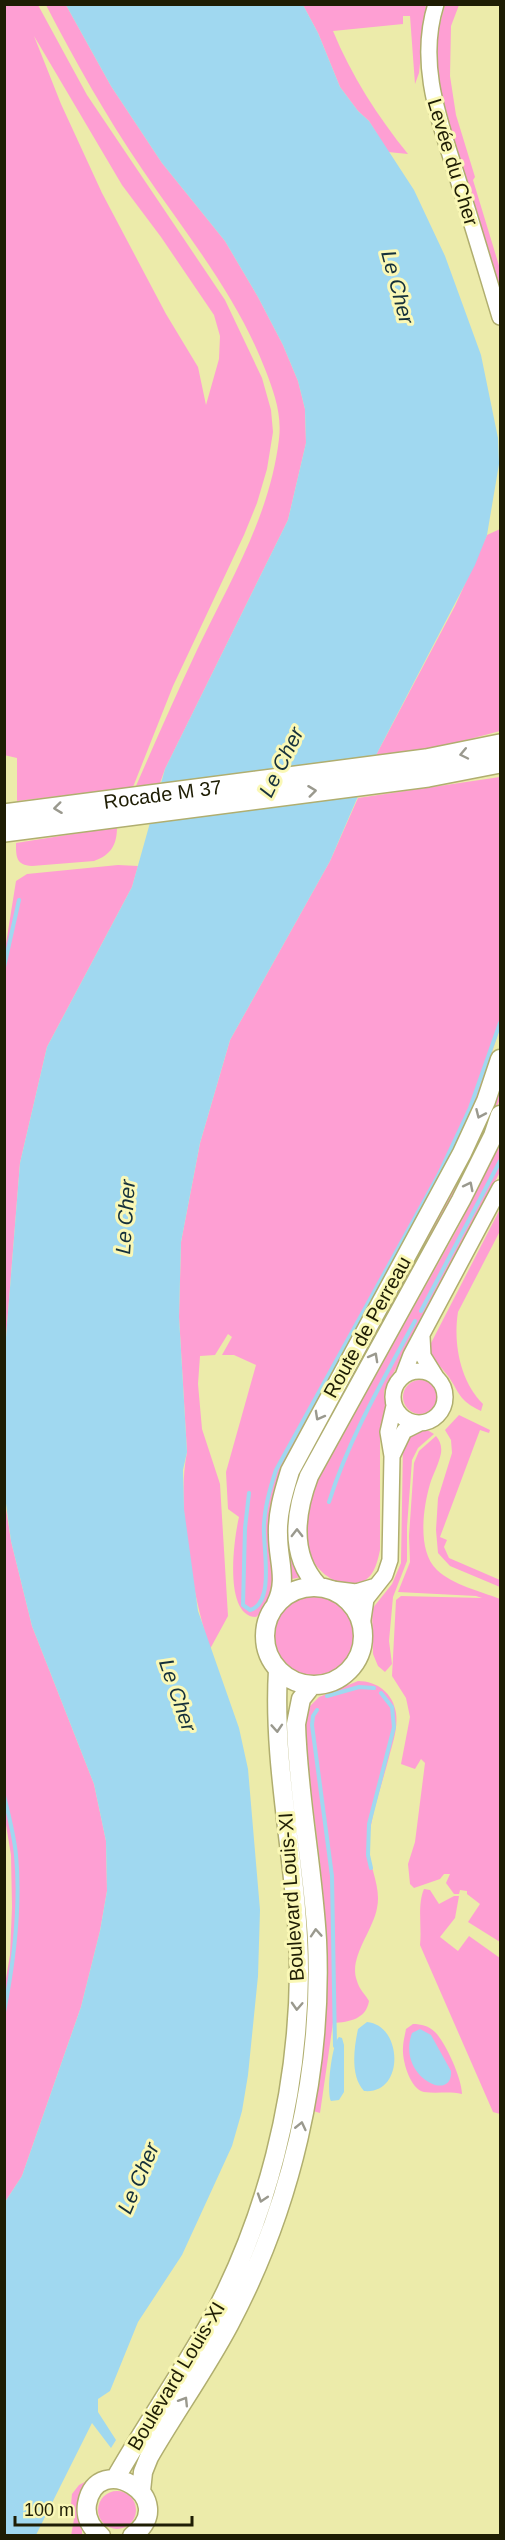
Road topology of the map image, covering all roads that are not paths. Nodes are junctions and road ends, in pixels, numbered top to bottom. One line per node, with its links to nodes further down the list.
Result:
1 (436, 4): 2 (street, Levée du Cher)
2 (501, 317)
3 (501, 745): 5 (highway, Rocade M 37, one-way to 5)
4 (501, 762): 5 (highway, Rocade M 37)
5 (427, 768): 7 (highway, Rocade M 37)
6 (4, 815): 7 (highway, Rocade M 37)
7 (31, 819): 8 (highway, Rocade M 37)
8 (4, 831)
9 (501, 1059): 20 (main road, Route de Perreau, one-way to 20)
10 (501, 1115): 19 (main road, Route de Perreau, one-way to 10)
11 (501, 1188): 12 (street)
12 (422, 1337): 13 (street); 14 (street)
13 (403, 1376): 14 (street); 15 (street)
14 (436, 1377): 16 (street)
15 (394, 1406): 16 (street); 17 (street)
16 (420, 1423): 17 (street)
17 (392, 1456): 18 (street)
18 (376, 1586): 19 (street); 21 (street)
19 (325, 1588): 20 (main road); 21 (main road)
20 (276, 1604): 22 (main road)
21 (362, 1626): 23 (main road)
22 (278, 1670): 23 (main road); 24 (main road, Boulevard Louis-XI, one-way to 24)
23 (312, 1685): 25 (main road, Boulevard Louis-XI, one-way to 23)
24 (115, 2479): 25 (main road); 26 (main road)
25 (141, 2491): 27 (main road, Boulevard Louis-XI)
26 (93, 2532)
27 (132, 2535)

